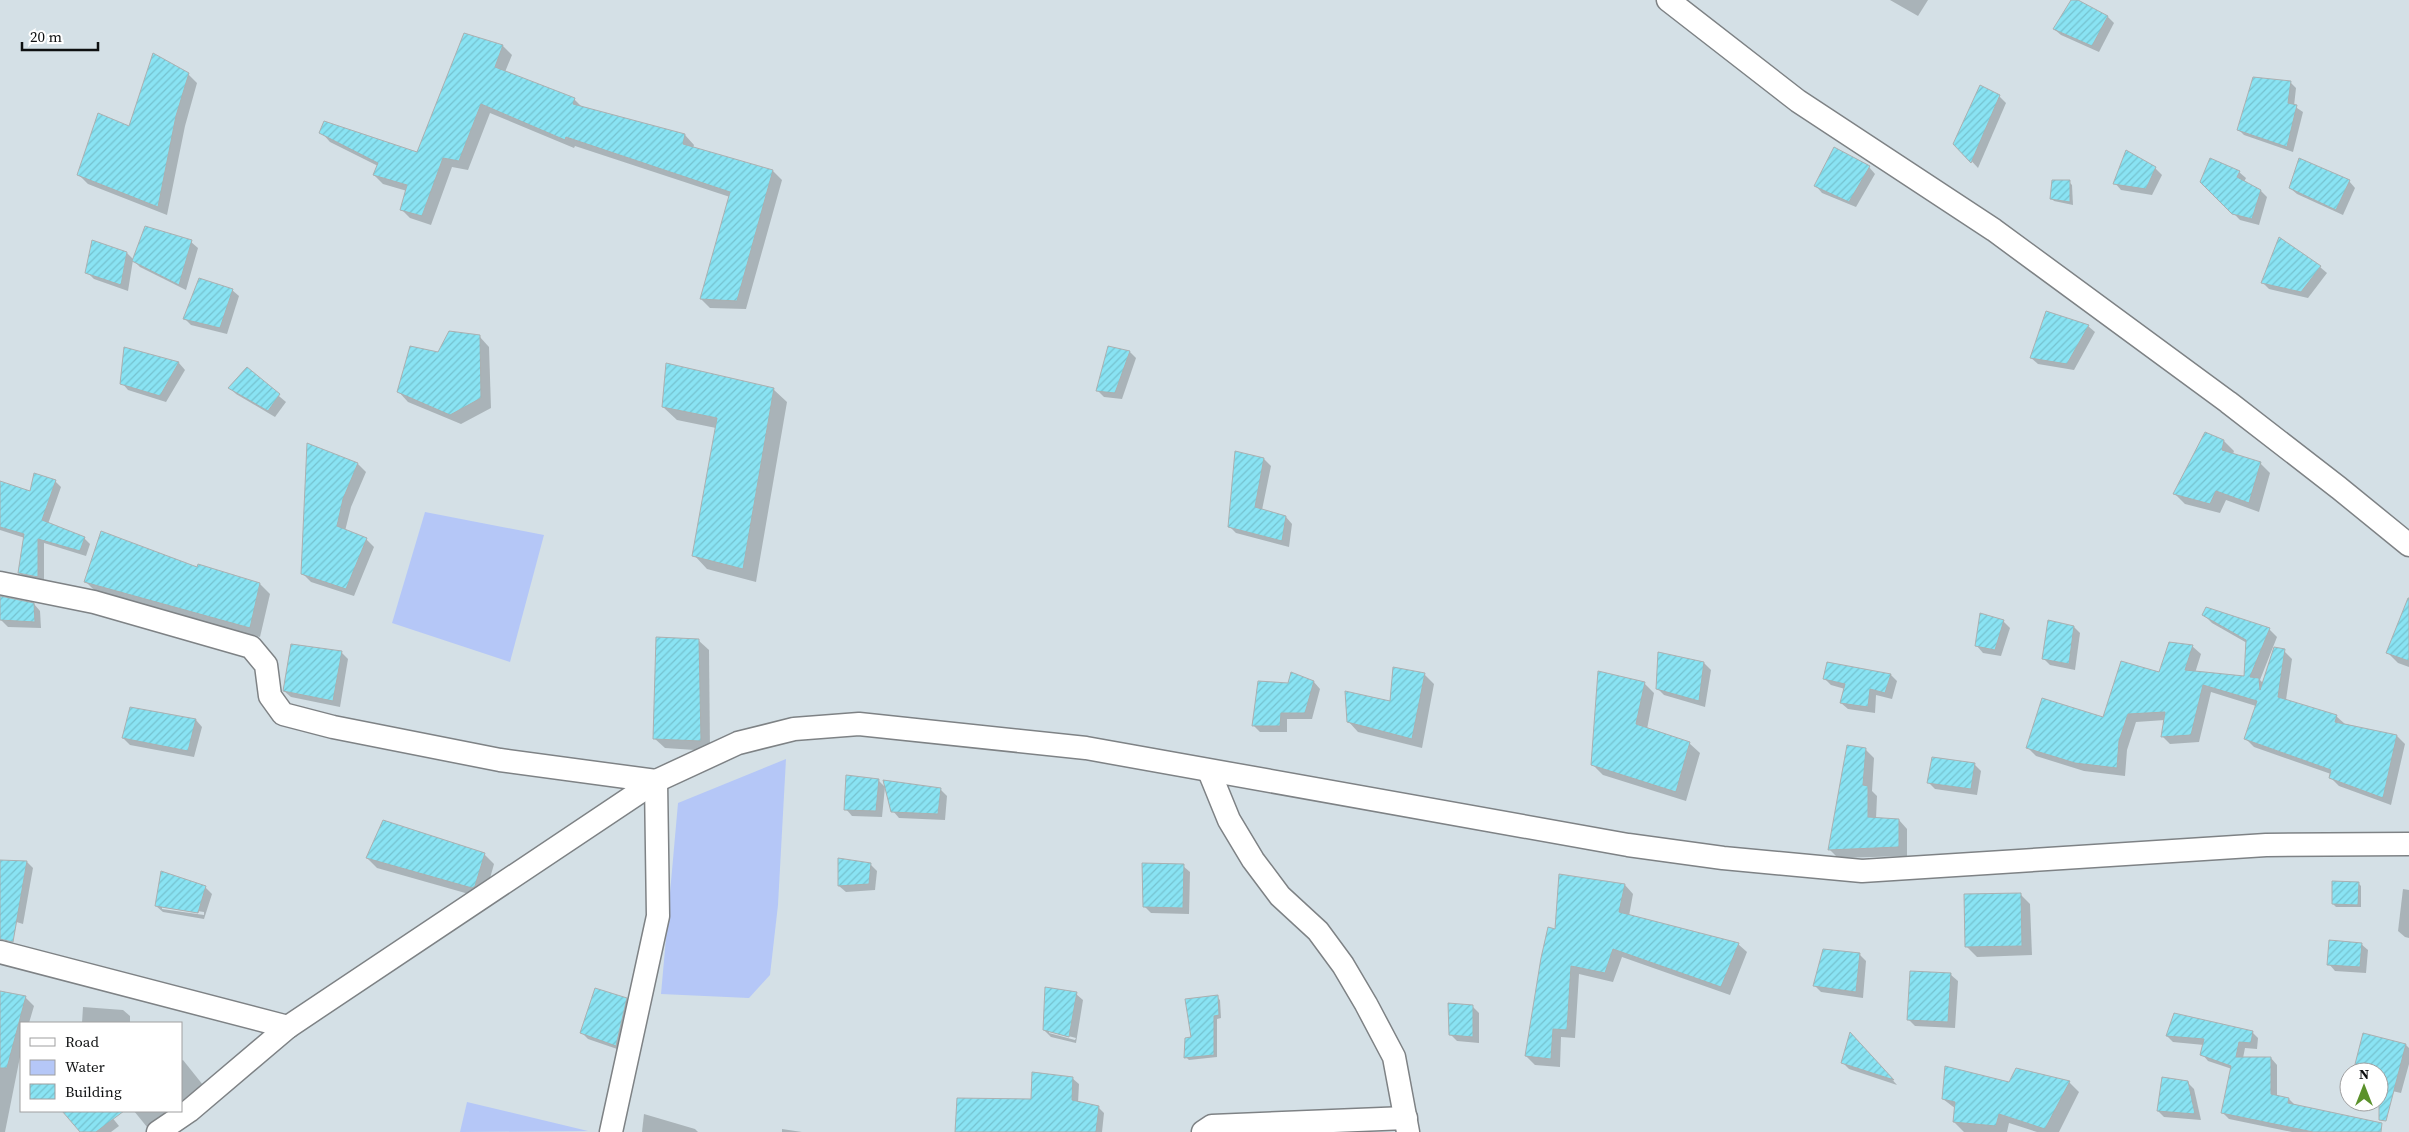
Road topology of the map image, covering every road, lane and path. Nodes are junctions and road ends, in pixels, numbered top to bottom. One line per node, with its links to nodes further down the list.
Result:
1 (1668, 0): 2 (street)
2 (2409, 545)
3 (0, 583): 5 (street)
4 (1209, 771): 5 (street); 6 (street); 9 (street)
5 (656, 781): 8 (street); 11 (street)
6 (2409, 844)
7 (0, 952): 8 (street)
8 (288, 1027): 10 (street)
9 (1407, 1125): 12 (street)
10 (158, 1132)
11 (611, 1132)
12 (1203, 1132)

